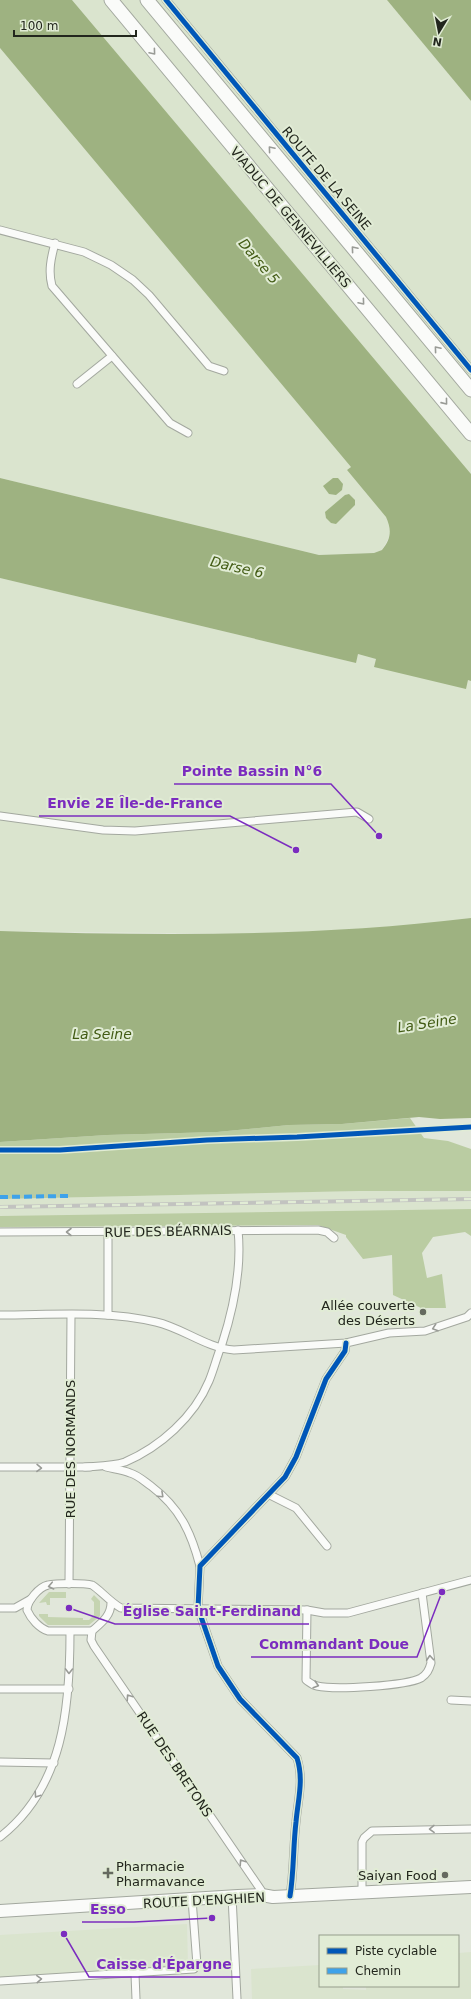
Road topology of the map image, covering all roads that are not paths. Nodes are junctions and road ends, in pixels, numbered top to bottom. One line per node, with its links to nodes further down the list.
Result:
1 (111, 0): 12 (highway, VIADUC DE GENNEVILLIERS, one-way to 12)
2 (147, 0): 10 (highway, one-way to 2)
3 (166, 0): 7 (street, ROUTE DE LA SEINE)
4 (0, 230): 5 (street)
5 (55, 243): 6 (street); 8 (street)
6 (112, 356): 9 (street); 11 (street)
7 (471, 370)
8 (224, 371)
9 (77, 384)
10 (471, 390)
11 (188, 433)
12 (471, 434)
13 (0, 816): 14 (street)
14 (369, 819)
15 (238, 1230): 17 (street, RUE DES BÉARNAIS); 18 (street, RUE DES BÉARNAIS); 24 (street)
16 (0, 1232): 17 (street, RUE DES BÉARNAIS, one-way to 16)
17 (108, 1232): 22 (street)
18 (334, 1238)
19 (471, 1313): 23 (street, one-way to 23)
20 (0, 1315): 21 (street)
21 (71, 1315): 22 (street); 27 (street, RUE DES NORMANDS)
22 (108, 1315): 24 (street)
23 (346, 1343): 24 (street); 28 (street)
24 (220, 1349): 26 (street)
25 (0, 1467): 27 (street, one-way to 27)
26 (85, 1467): 27 (street); 30 (street, one-way to 30)
27 (70, 1468): 32 (street, RUE DES NORMANDS)
28 (270, 1495): 29 (street); 30 (street)
29 (327, 1546)
30 (200, 1566): 39 (street)
31 (471, 1580): 33 (street)
32 (69, 1584): 34 (street, one-way to 34); 35 (street)
33 (422, 1593): 40 (street); 40 (street, one-way to 33)
34 (31, 1599): 37 (street); 41 (street)
35 (111, 1603): 38 (street); 42 (street)
36 (0, 1608): 37 (street)
37 (15, 1608): 41 (street)
38 (121, 1608): 39 (street); 42 (street)
39 (198, 1608): 40 (street); 56 (street)
40 (307, 1610)
41 (30, 1616): 44 (street)
42 (106, 1618): 43 (street)
43 (92, 1631): 44 (street); 55 (street, RUE DES BRETONS, one-way to 43)
44 (70, 1632): 46 (street, one-way to 46)
45 (0, 1689): 46 (street)
46 (69, 1689): 50 (street)
47 (451, 1700): 48 (street)
48 (471, 1701)
49 (0, 1762): 50 (street)
50 (54, 1763): 52 (street, one-way to 52)
51 (471, 1829): 54 (street, one-way to 54)
52 (0, 1836)
53 (470, 1888): 54 (main road, ROUTE D'ENGHIEN)
54 (362, 1892): 56 (main road, ROUTE D'ENGHIEN)
55 (267, 1896): 56 (main road, ROUTE D'ENGHIEN); 57 (main road, ROUTE D'ENGHIEN)
56 (290, 1896)
57 (232, 1900): 58 (main road, ROUTE D'ENGHIEN); 63 (street)
58 (193, 1902): 59 (main road, ROUTE D'ENGHIEN); 60 (street)
59 (0, 1911)
60 (135, 1974): 61 (street, one-way to 60); 62 (street)
61 (0, 1981)
62 (136, 1999)
63 (237, 1999)

